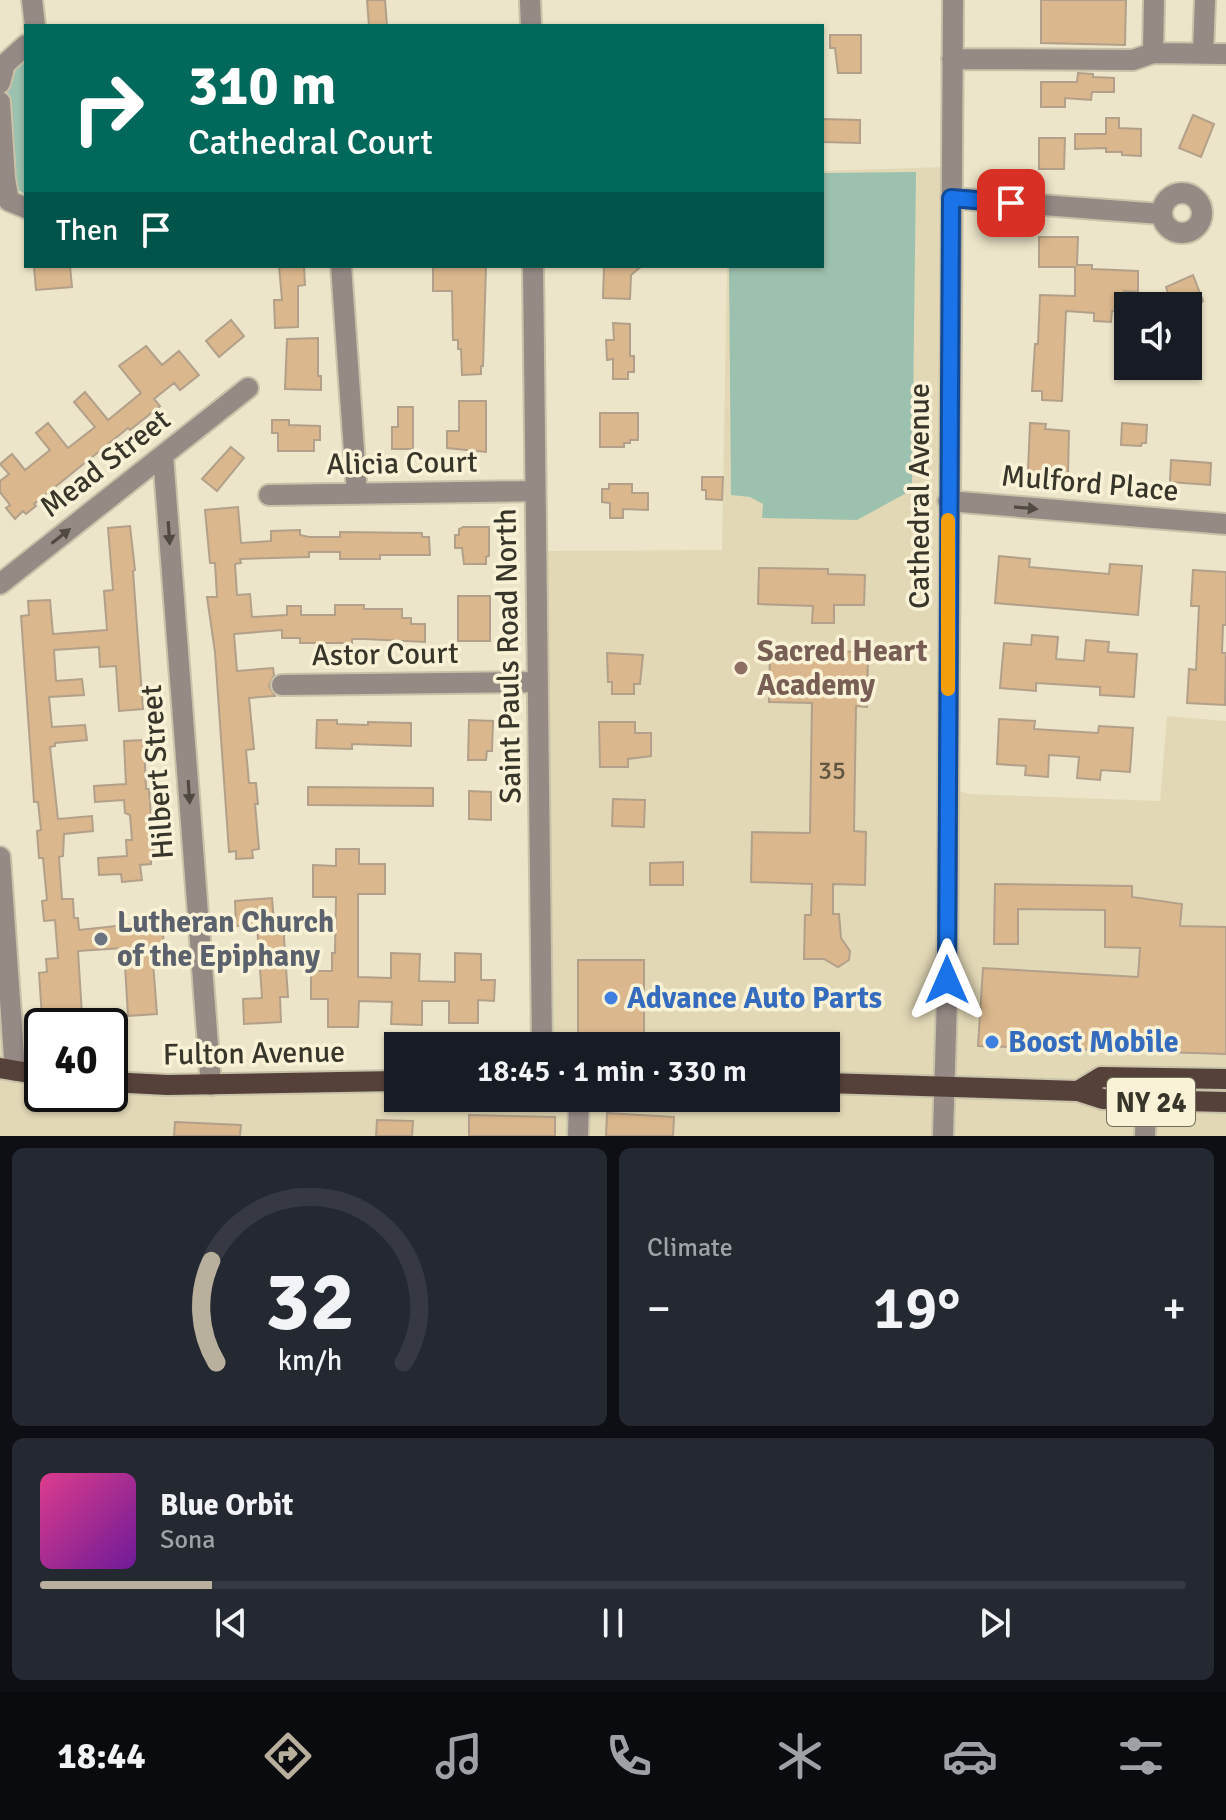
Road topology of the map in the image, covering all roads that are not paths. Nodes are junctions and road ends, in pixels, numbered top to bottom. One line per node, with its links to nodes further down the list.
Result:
1 (32, 0): 6 (street)
2 (530, 0): 7 (street)
3 (953, 0): 12 (street, Cathedral Avenue)
4 (1154, 0): 9 (street)
5 (1205, 0): 10 (street)
6 (35, 24)
7 (531, 24)
8 (24, 47): 13 (street)
9 (1153, 53): 10 (street); 12 (street)
10 (1203, 54): 11 (street)
11 (1226, 54)
12 (952, 59): 15 (street, Cathedral Avenue)
13 (0, 83)
14 (0, 102): 16 (street)
15 (951, 198): 17 (street); 25 (street, Cathedral Avenue)
16 (12, 206)
17 (1161, 214)
18 (341, 268): 23 (street)
19 (533, 268): 22 (street, Saint Pauls Road North)
20 (248, 388): 21 (street, Mead Street)
21 (163, 455): 27 (street, Mead Street, one-way to 21); 37 (street, Hilbert Street, one-way to 37)
22 (535, 491): 23 (street, Alicia Court); 28 (street, Saint Pauls Road North)
23 (357, 494): 24 (street, Alicia Court)
24 (269, 495)
25 (948, 501): 26 (street, Mulford Place, one-way to 26); 38 (street, Cathedral Avenue)
26 (1226, 524)
27 (0, 584)
28 (538, 682): 29 (street, Astor Court); 31 (street, Saint Pauls Road North)
29 (282, 685)
30 (0, 857): 32 (street)
31 (542, 1032)
32 (8, 1070)
33 (1226, 1079): 39 (main road)
34 (384, 1081): 37 (main road, Fulton Avenue)
35 (128, 1083): 37 (main road, Fulton Avenue)
36 (840, 1083): 38 (main road, NY 24)
37 (211, 1085)
38 (945, 1087): 39 (main road, NY 24); 44 (street, Cathedral Avenue)
39 (1078, 1091): 40 (main road, NY 24)
40 (1146, 1102): 41 (main road, NY 24); 45 (street)
41 (1226, 1102)
42 (579, 1112): 43 (street)
43 (578, 1136)
44 (943, 1136)
45 (1145, 1136)

